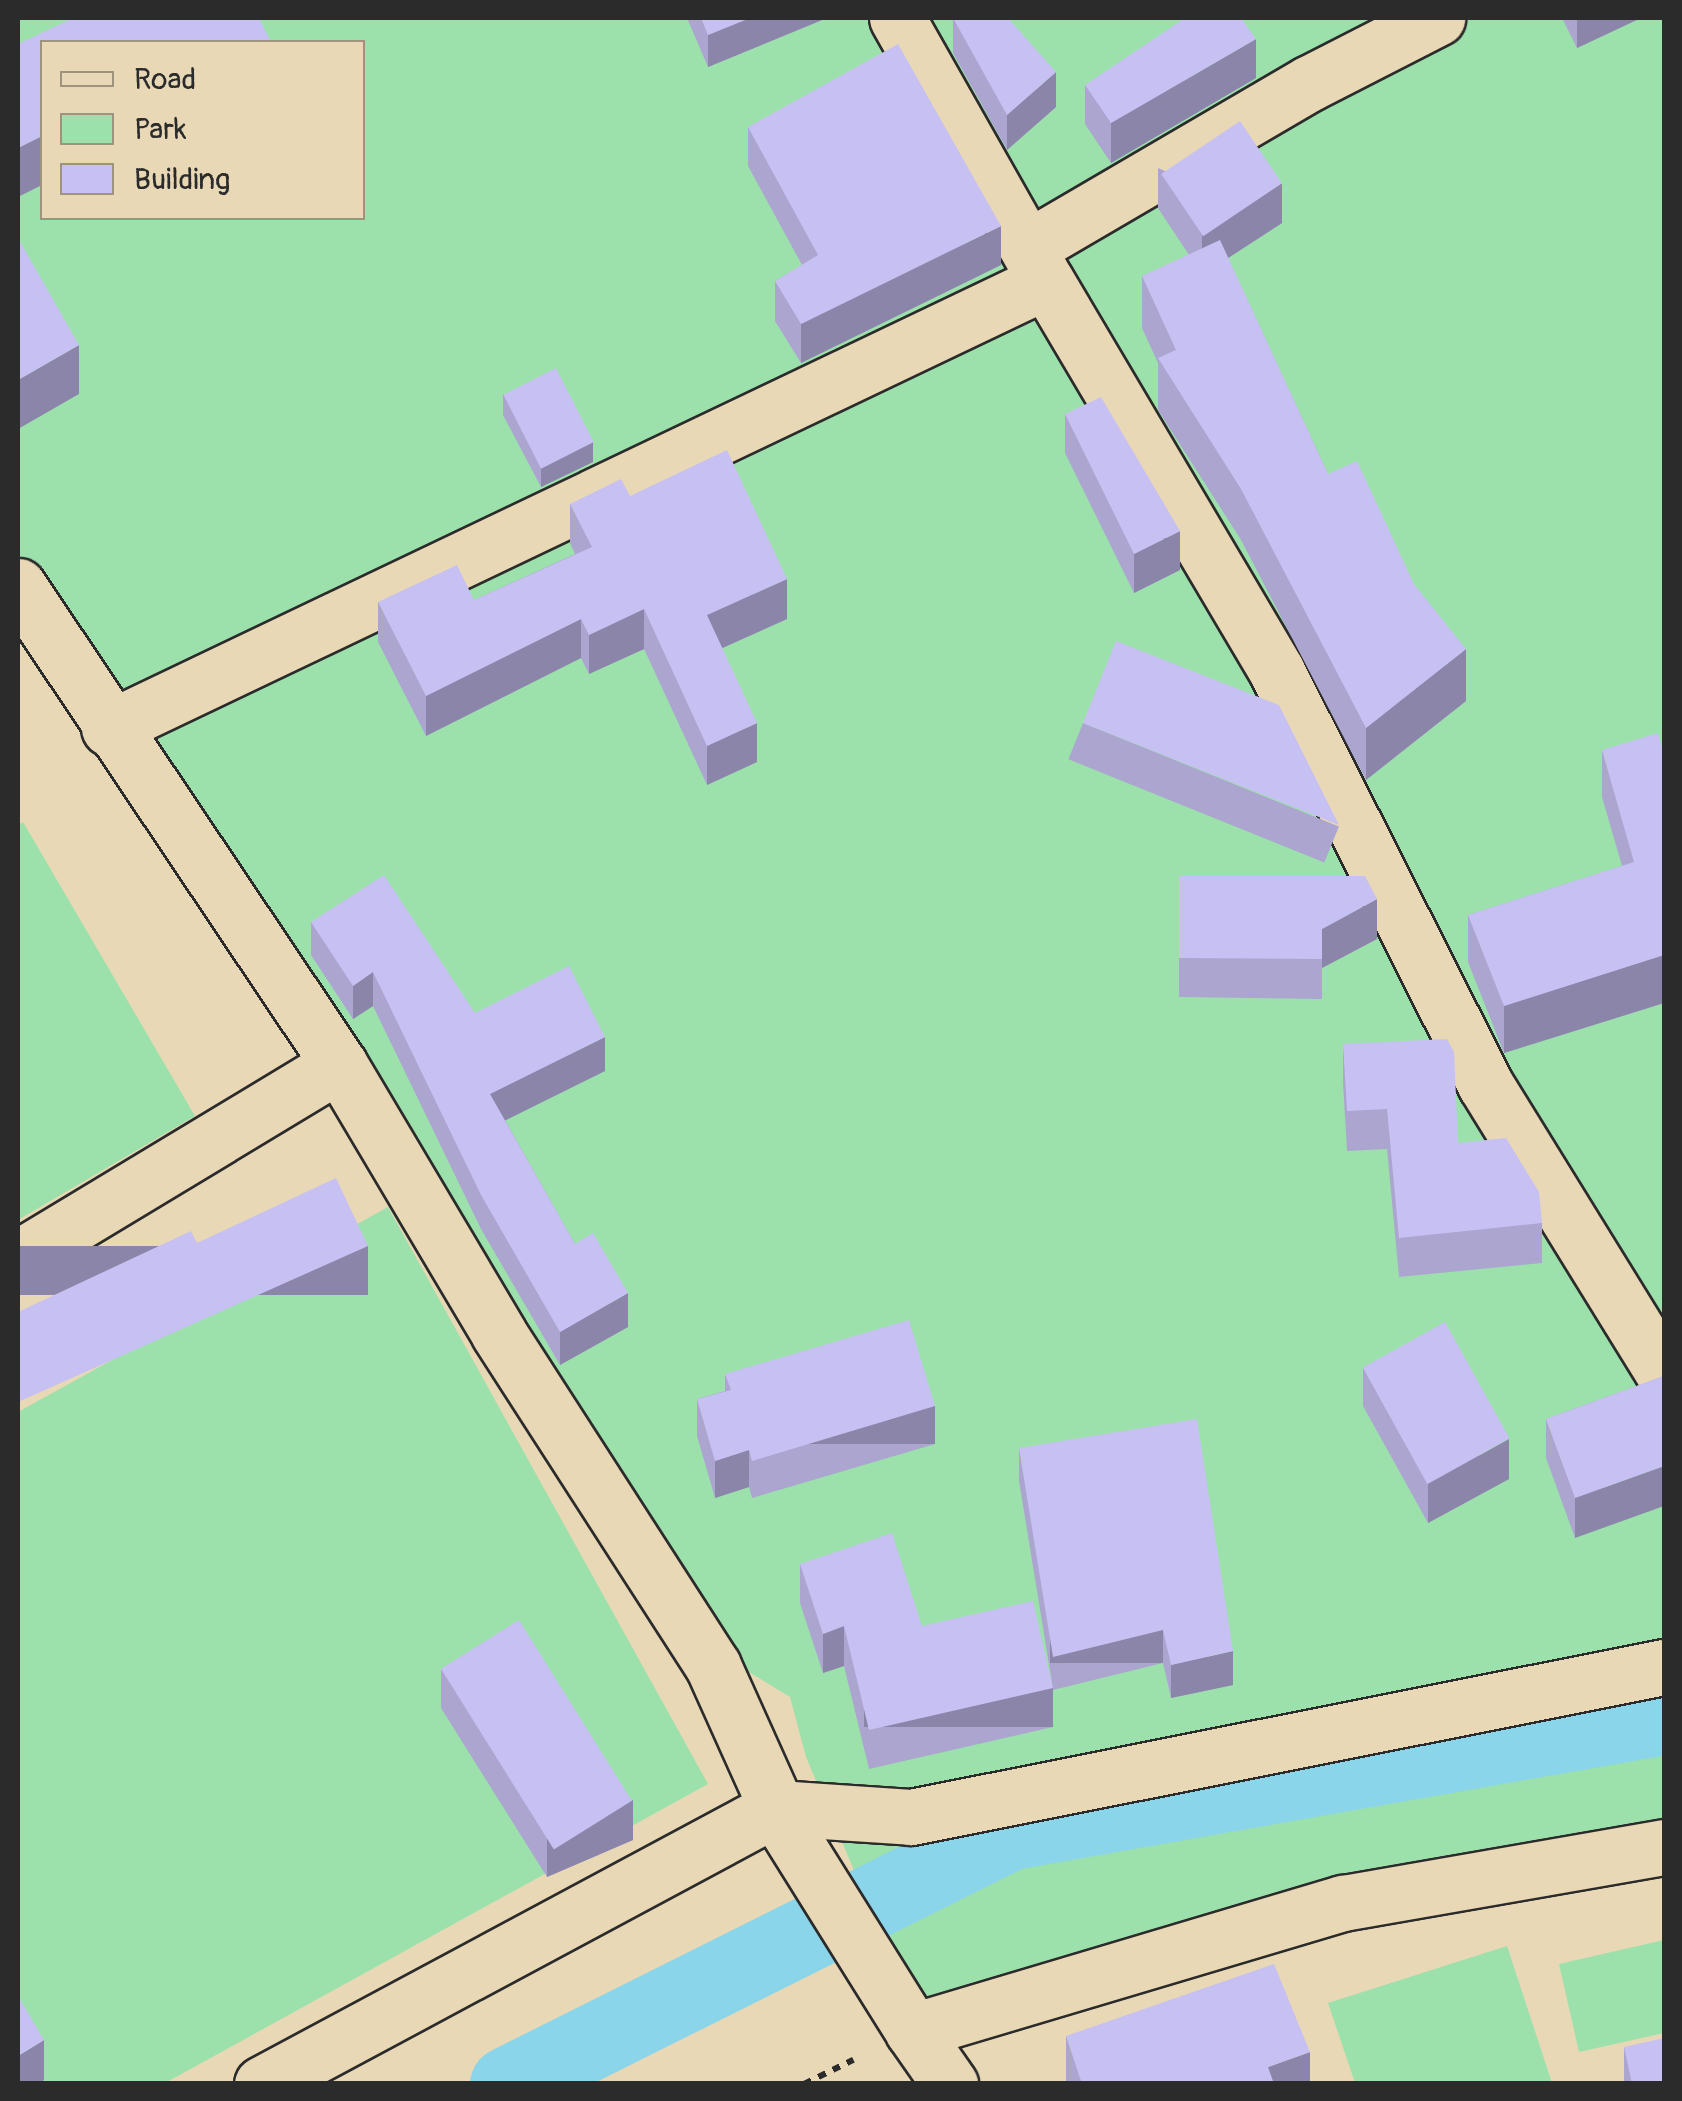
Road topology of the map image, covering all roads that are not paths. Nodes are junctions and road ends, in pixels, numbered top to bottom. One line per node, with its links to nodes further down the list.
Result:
1 (897, 18): 3 (street)
2 (1437, 18): 3 (street)
3 (1037, 264): 5 (street); 8 (street)
4 (18, 586): 5 (street)
5 (109, 728): 6 (street)
6 (339, 1064): 7 (street); 10 (street)
7 (18, 1258)
8 (1664, 1374)
9 (1664, 1668): 10 (street)
10 (781, 1817): 12 (street); 13 (street)
11 (1664, 1848): 12 (street)
12 (905, 2019): 14 (street)
13 (262, 2084)
14 (950, 2084)

